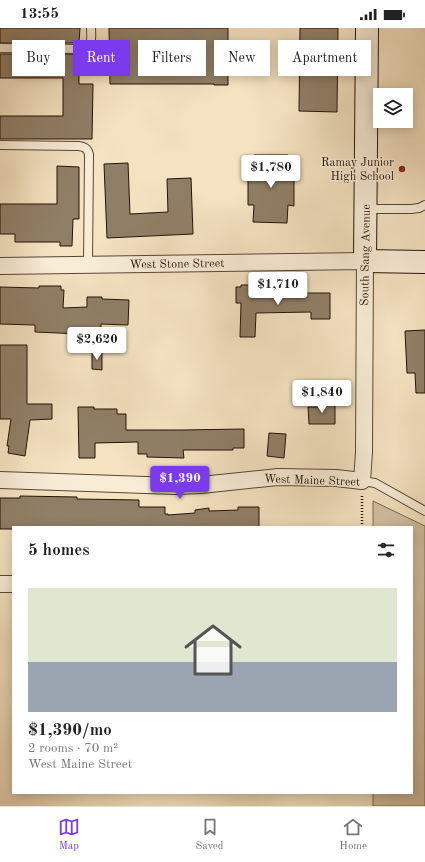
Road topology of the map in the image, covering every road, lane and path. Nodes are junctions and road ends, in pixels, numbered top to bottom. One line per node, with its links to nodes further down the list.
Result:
1 (91, 28): 3 (lane)
2 (366, 28): 6 (street, South Sang Avenue)
3 (0, 48)
4 (0, 145): 9 (lane)
5 (425, 205): 6 (lane)
6 (366, 209): 7 (street, South Sang Avenue)
7 (365, 261): 8 (street, West Stone Street); 9 (street, West Stone Street); 12 (street, South Sang Avenue)
8 (425, 262)
9 (88, 265): 10 (street, West Stone Street)
10 (0, 266)
11 (0, 480): 12 (street, West Maine Street)
12 (362, 481): 13 (lane, West Maine Street); 14 (path)
13 (425, 511)
14 (362, 526)
15 (0, 584): 16 (street)
16 (12, 584)

